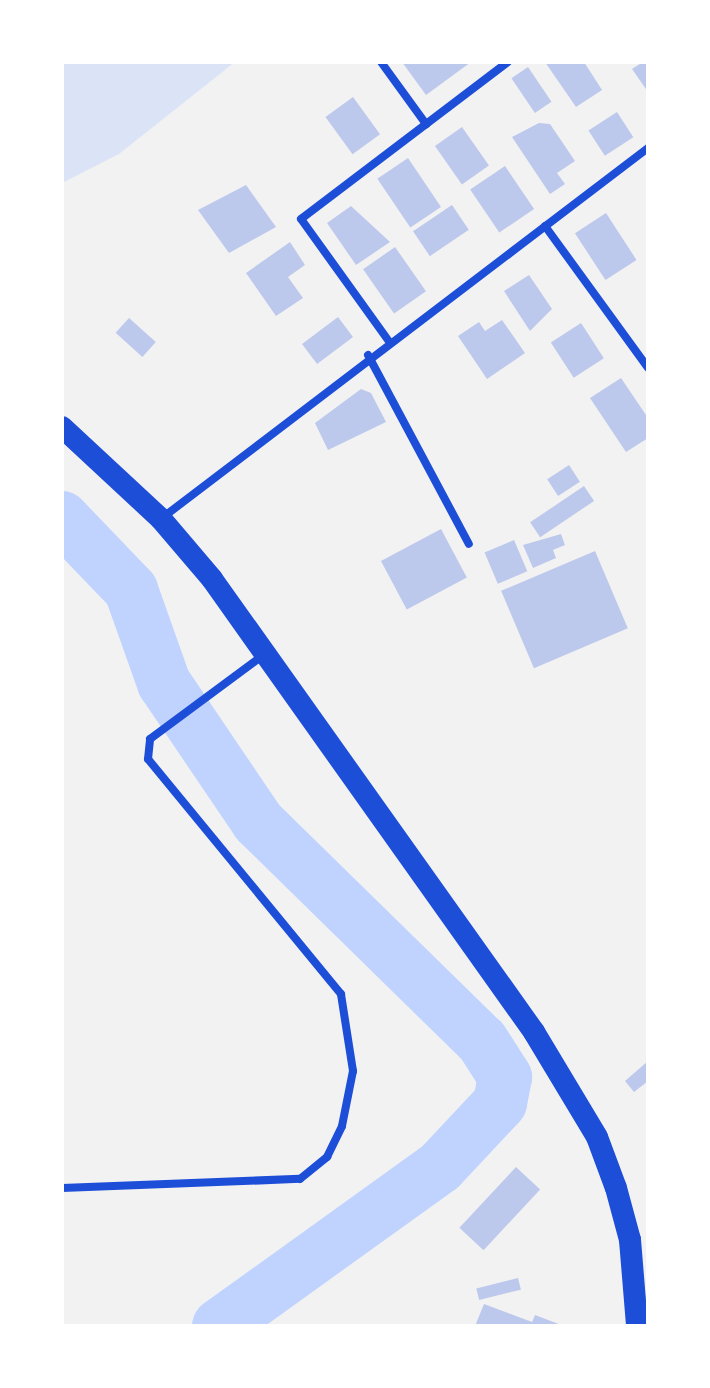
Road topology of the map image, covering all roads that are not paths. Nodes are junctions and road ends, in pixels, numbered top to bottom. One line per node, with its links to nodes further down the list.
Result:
1 (381, 62): 3 (street)
2 (508, 62): 3 (street)
3 (426, 124): 6 (street)
4 (648, 148): 5 (street)
5 (545, 226): 6 (street); 8 (street)
6 (388, 340): 7 (street)
7 (368, 355): 10 (street); 11 (street)
8 (648, 368)
9 (62, 427): 10 (highway)
10 (161, 519): 12 (highway)
11 (469, 544)
12 (265, 654): 13 (street); 14 (highway)
13 (62, 1188)
14 (637, 1326)

